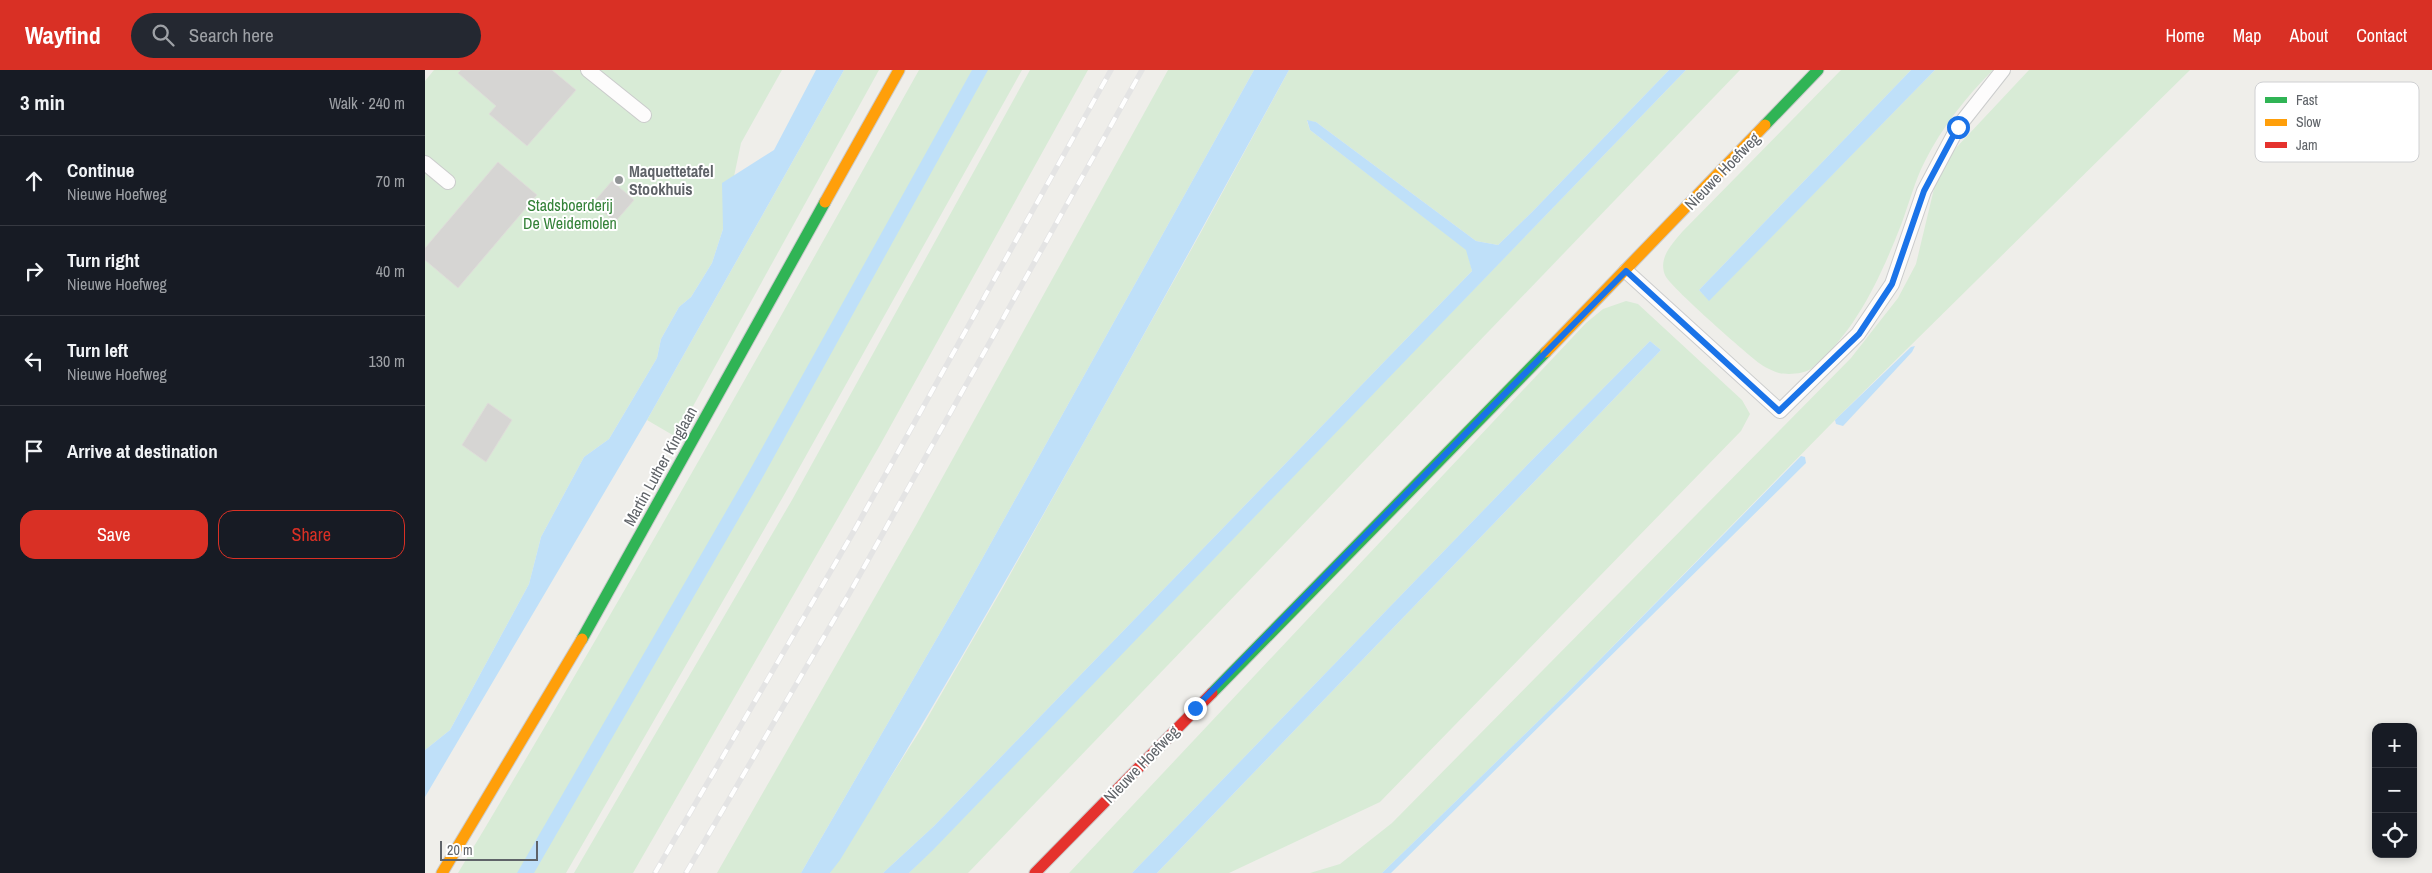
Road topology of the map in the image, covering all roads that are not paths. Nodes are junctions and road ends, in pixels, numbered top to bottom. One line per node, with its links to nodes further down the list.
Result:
1 (588, 70): 5 (lane)
2 (899, 70): 9 (main road, Martin Luther Kinglaan)
3 (1818, 70): 8 (main road, Nieuwe Hoefweg)
4 (2003, 70): 8 (lane)
5 (644, 115)
6 (425, 162): 7 (lane)
7 (448, 182)
8 (1626, 271): 10 (main road, Nieuwe Hoefweg)
9 (442, 873)
10 (1035, 873)

